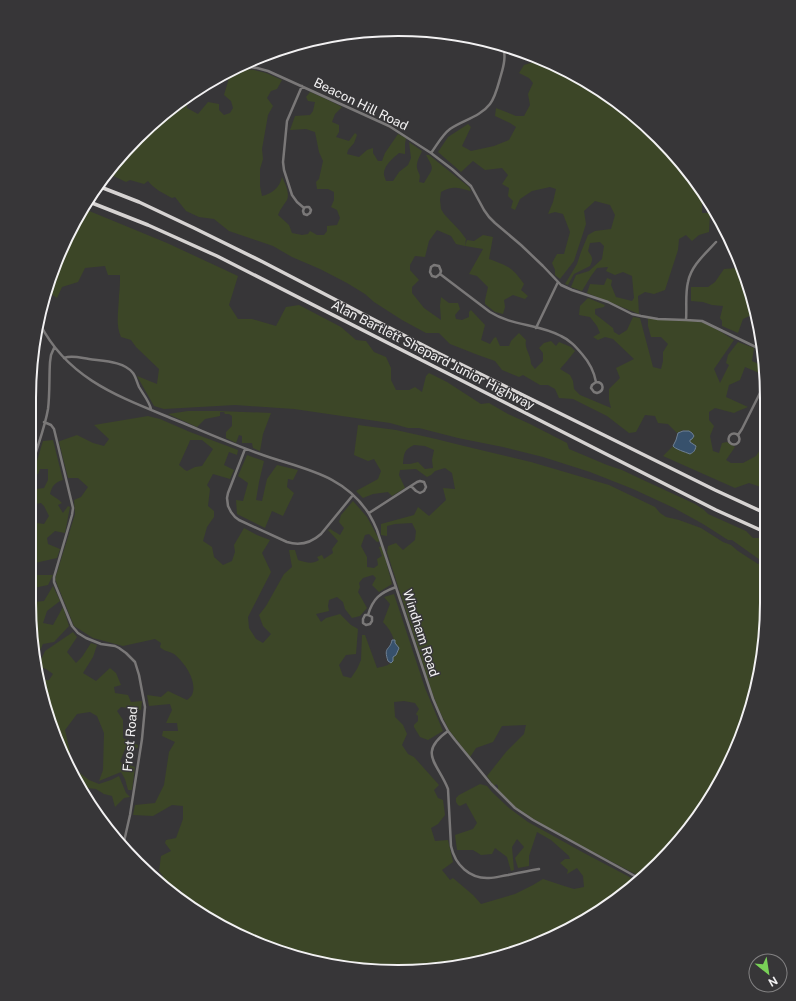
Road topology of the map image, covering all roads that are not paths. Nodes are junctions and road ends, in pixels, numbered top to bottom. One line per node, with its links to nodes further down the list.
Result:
1 (504, 52): 4 (street)
2 (251, 67): 3 (street, Beacon Hill Road)
3 (302, 86): 4 (street, Beacon Hill Road); 7 (street)
4 (431, 153): 10 (street, Beacon Hill Road)
5 (104, 188): 26 (highway, Alan Bartlett Shepard Junior Highway)
6 (93, 203): 28 (highway, Alan Bartlett Shepard Junior Highway)
7 (304, 208)
8 (716, 242): 11 (street)
9 (440, 274): 9 (street); 12 (street)
10 (558, 282): 11 (street, Beacon Hill Road); 12 (street)
11 (686, 320): 14 (street, Beacon Hill Road)
12 (536, 328): 17 (street)
13 (43, 329): 15 (street, Windham Road)
14 (756, 347)
15 (54, 348): 16 (street, Windham Road); 20 (street)
16 (64, 358): 19 (street, Windham Road); 19 (street)
17 (596, 382): 17 (street)
18 (760, 393): 21 (street)
19 (151, 410): 22 (street, Windham Road)
20 (44, 422): 23 (street); 32 (street, Frost Road)
21 (738, 435): 21 (street)
22 (245, 448): 25 (street, Windham Road); 25 (street)
23 (36, 451)
24 (411, 486): 24 (street); 27 (street)
25 (353, 495): 27 (street, Windham Road)
26 (760, 511)
27 (369, 513): 29 (street, Windham Road)
28 (760, 529)
29 (396, 587): 30 (street); 31 (street, Windham Road)
30 (368, 615)
31 (448, 731): 33 (street); 34 (street, Windham Road)
32 (124, 840)
33 (539, 869)
34 (635, 876)

